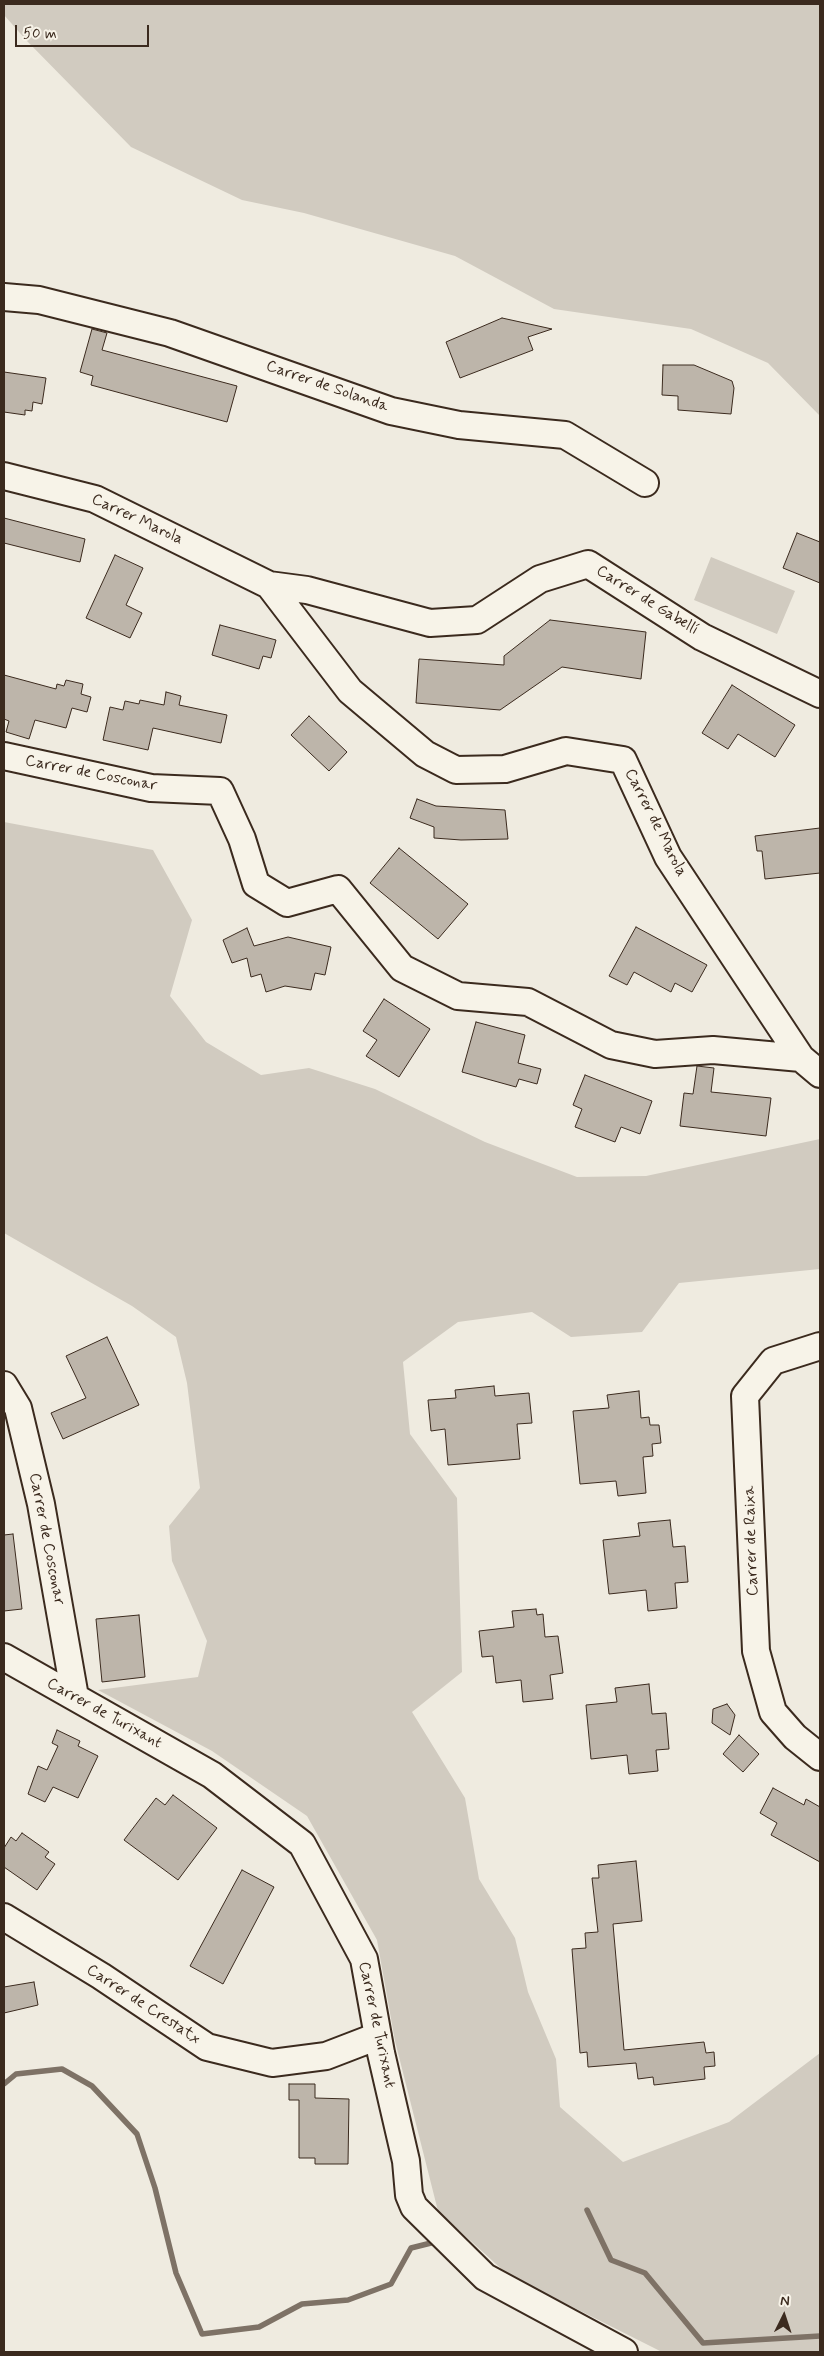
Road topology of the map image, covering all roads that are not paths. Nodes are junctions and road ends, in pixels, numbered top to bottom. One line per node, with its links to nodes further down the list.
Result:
1 (4, 297): 3 (street, Carrer de Solanda)
2 (4, 476): 4 (street, Carrer Marola)
3 (645, 483)
4 (211, 555): 5 (street, Carrer de Marola)
5 (269, 585): 6 (street, Carrer de Gabellí); 8 (street, Carrer de Marola)
6 (820, 694)
7 (4, 756): 8 (street, Carrer de Cosconar)
8 (810, 1066)
9 (820, 1346): 13 (street, Carrer de Raixa)
10 (4, 1385): 12 (street, Carrer de Cosconar)
11 (4, 1657): 12 (street, Carrer de Turixant)
12 (75, 1697): 15 (street, Carrer de Turixant)
13 (820, 1757)
14 (4, 1917): 15 (street, Carrer de Crestatx)
15 (378, 2036): 16 (street, Carrer de Turixant)
16 (616, 2350)

